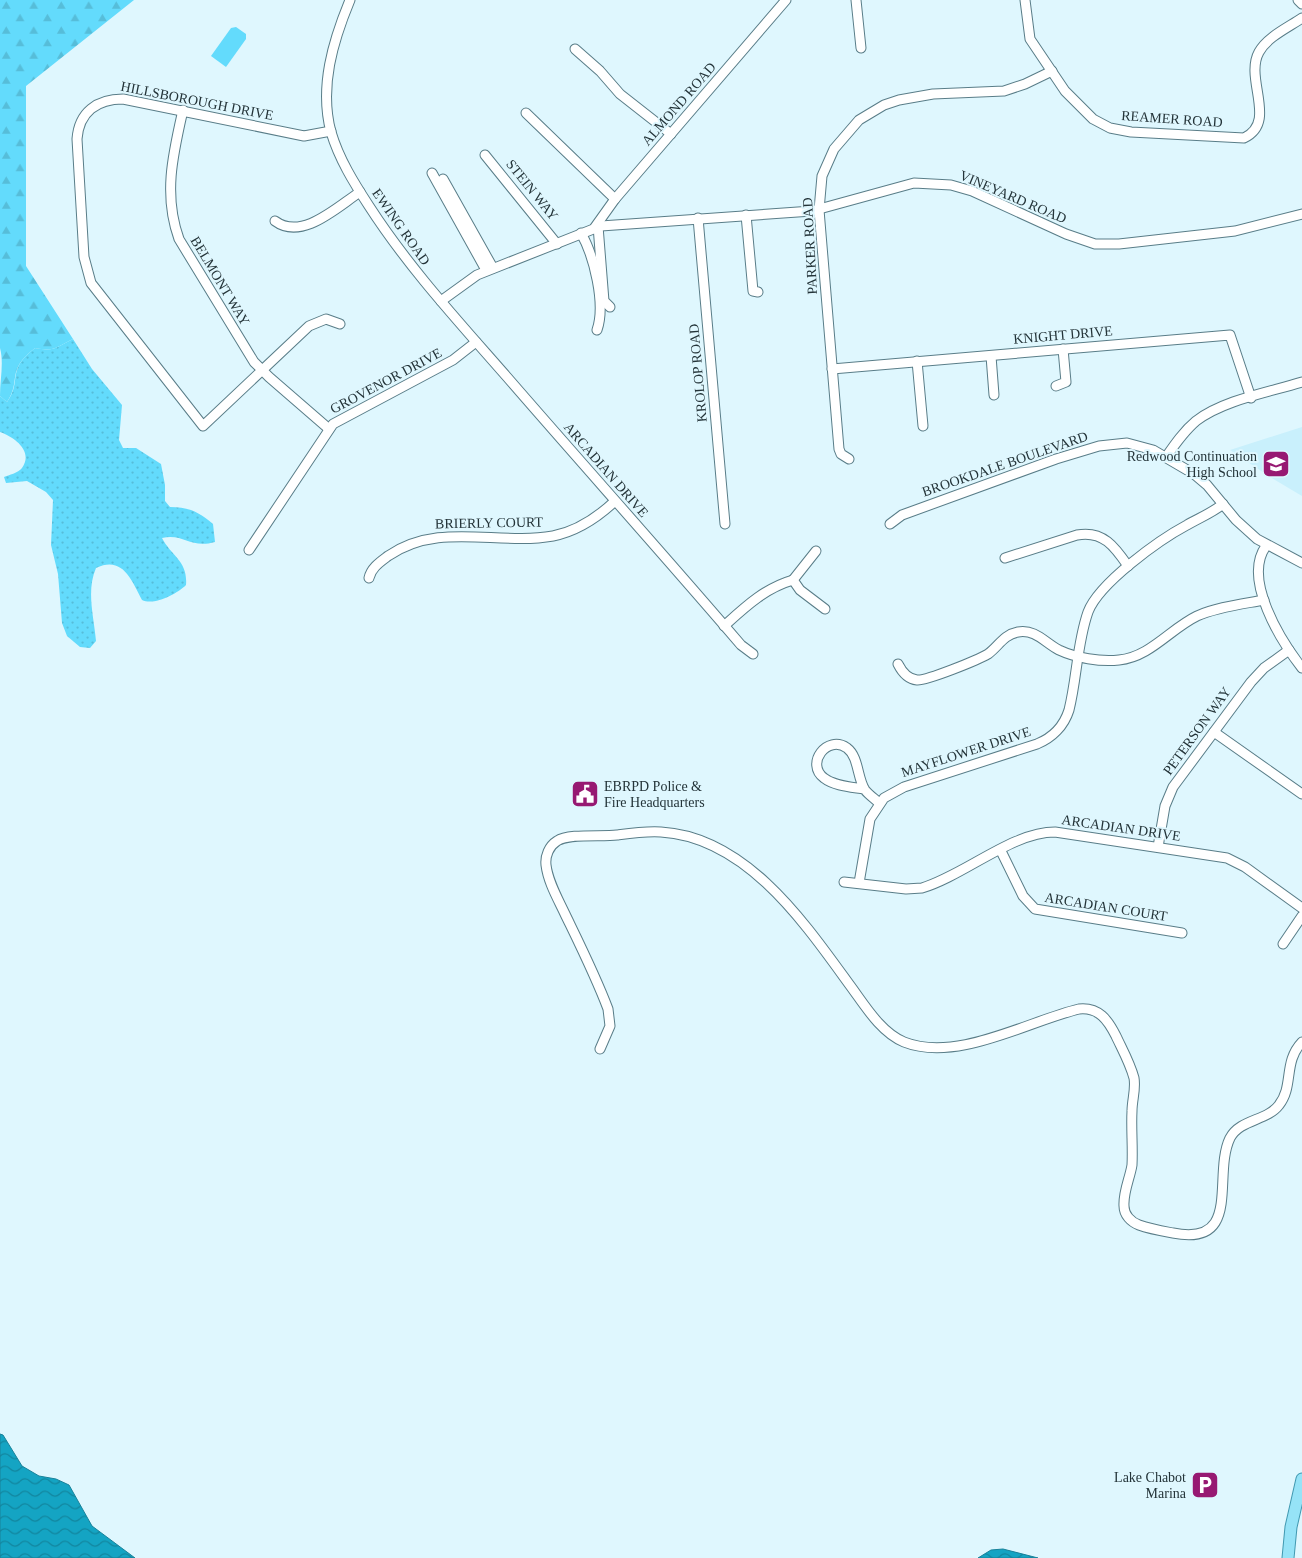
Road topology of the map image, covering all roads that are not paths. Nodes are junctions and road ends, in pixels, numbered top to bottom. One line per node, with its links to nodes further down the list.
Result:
1 (350, 0): 13 (street, EWING ROAD)
2 (786, 0): 14 (street, ALMOND ROAD)
3 (856, 0): 8 (street)
4 (1025, 0): 10 (street, REAMER ROAD)
5 (1298, 0): 6 (street)
6 (1302, 4)
7 (1302, 18): 10 (street, REAMER ROAD)
8 (861, 48)
9 (575, 50): 14 (street)
10 (1052, 71): 20 (street, PARKER ROAD)
11 (183, 110): 13 (street, HILLSBOROUGH DRIVE); 39 (street, BELMONT WAY); 39 (street, HILLSBOROUGH DRIVE)
12 (526, 113): 19 (street)
13 (331, 131): 18 (street, EWING ROAD)
14 (671, 134): 19 (street, ALMOND ROAD)
15 (485, 155): 27 (street, STEIN WAY)
16 (432, 173): 28 (street)
17 (443, 179): 28 (street)
18 (360, 192): 24 (street); 30 (street, EWING ROAD)
19 (615, 199): 25 (street, ALMOND ROAD)
20 (819, 210): 21 (street, VINEYARD ROAD); 22 (street, VINEYARD ROAD); 38 (street, PARKER ROAD)
21 (1302, 214)
22 (746, 216): 23 (street, VINEYARD ROAD); 29 (street)
23 (698, 218): 25 (street, VINEYARD ROAD); 50 (street, KROLOP ROAD)
24 (275, 222)
25 (596, 227): 26 (street); 31 (street)
26 (581, 233): 27 (street); 33 (street)
27 (557, 244): 28 (street)
28 (490, 269): 30 (street)
29 (758, 292)
30 (441, 301): 34 (street, ARCADIAN DRIVE)
31 (610, 307)
32 (340, 324): 39 (street)
33 (597, 330)
34 (476, 342): 45 (street, GROVENOR DRIVE); 48 (street, ARCADIAN DRIVE)
35 (1063, 349): 36 (street, KNIGHT DRIVE); 41 (street); 43 (street, KNIGHT DRIVE)
36 (990, 356): 37 (street, KNIGHT DRIVE); 42 (street)
37 (917, 362): 38 (street, KNIGHT DRIVE); 44 (street)
38 (832, 369): 47 (street, PARKER ROAD)
39 (262, 370): 45 (street, BELMONT WAY)
40 (1302, 382): 43 (street)
41 (1056, 386)
42 (994, 395)
43 (1251, 398): 46 (street)
44 (923, 426)
45 (329, 429): 53 (street, GROVENOR DRIVE)
46 (1166, 457): 49 (street, BROOKDALE BOULEVARD); 51 (street, BROOKDALE BOULEVARD)
47 (848, 459)
48 (615, 501): 58 (street, BRIERLY COURT); 62 (street, ARCADIAN DRIVE)
49 (1223, 504): 52 (street, BROOKDALE BOULEVARD); 57 (street, MAYFLOWER DRIVE)
50 (725, 524)
51 (890, 524)
52 (1266, 546): 56 (street, BROOKDALE BOULEVARD); 60 (street)
53 (249, 550)
54 (816, 551): 59 (street)
55 (1005, 558): 57 (street)
56 (1302, 563)
57 (1128, 566): 65 (street, MAYFLOWER DRIVE)
58 (369, 578)
59 (793, 580): 61 (street); 62 (street)
60 (1264, 600): 63 (street); 65 (street)
61 (825, 608)
62 (724, 626): 64 (street, ARCADIAN DRIVE)
63 (1289, 650): 67 (street); 68 (street, PETERSON WAY)
64 (753, 654)
65 (1079, 656): 66 (street); 71 (street, MAYFLOWER DRIVE)
66 (898, 664)
67 (1302, 668)
68 (1214, 732): 70 (street); 72 (street, PETERSON WAY)
69 (864, 789): 69 (street); 71 (street)
70 (1302, 794)
71 (879, 803): 75 (street)
72 (1158, 847): 73 (street, ARCADIAN DRIVE); 76 (street, ARCADIAN DRIVE)
73 (1000, 850): 75 (street, ARCADIAN DRIVE); 78 (street, ARCADIAN COURT)
74 (844, 882): 75 (street, ARCADIAN DRIVE)
75 (859, 883)
76 (1302, 908)
77 (1302, 916): 79 (street)
78 (1182, 933)
79 (1282, 944)
80 (1302, 1042): 81 (street)
81 (600, 1049)
82 (1302, 1479): 83 (main road)
83 (1288, 1558)

